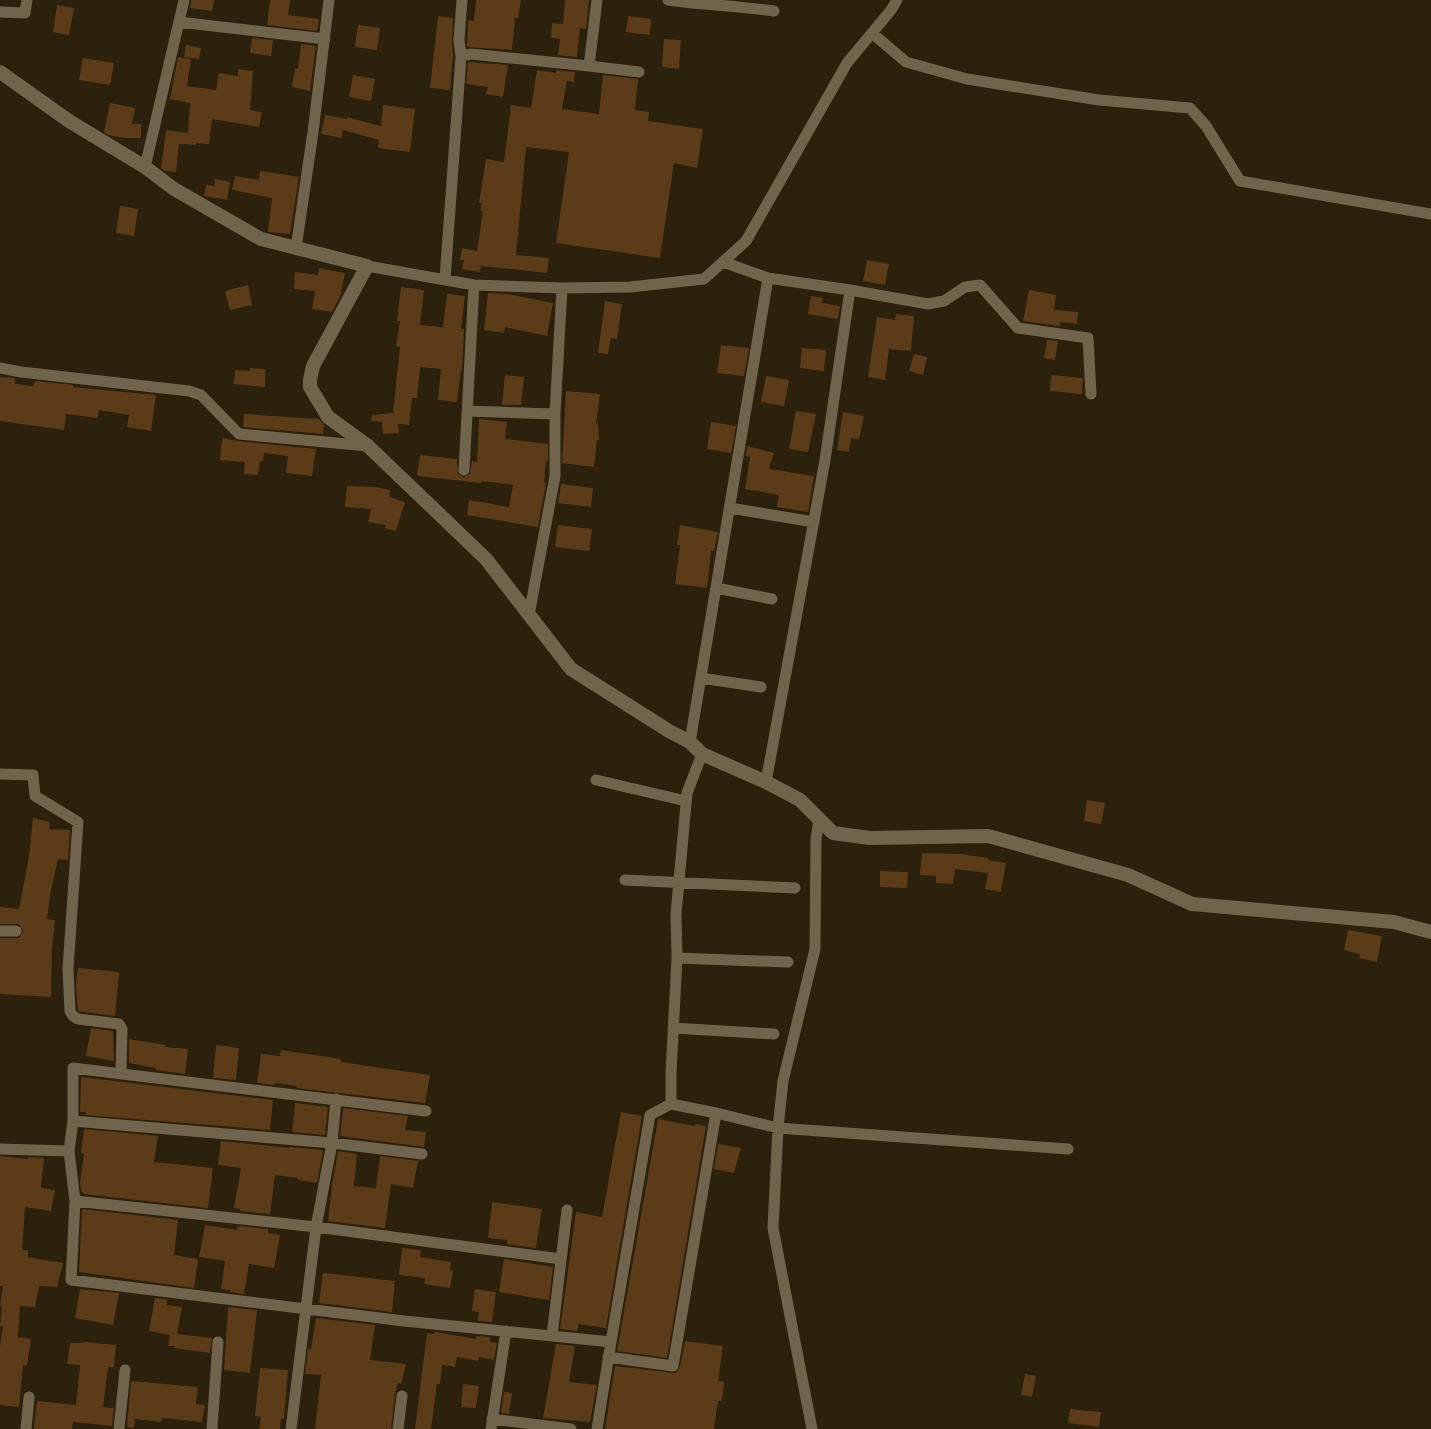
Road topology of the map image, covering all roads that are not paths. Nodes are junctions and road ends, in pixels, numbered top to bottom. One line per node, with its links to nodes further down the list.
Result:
1 (27, 0): 10 (street)
2 (184, 0): 11 (street)
3 (329, 0): 13 (street)
4 (462, 0): 14 (street)
5 (597, 0): 15 (street)
6 (668, 0): 8 (street)
7 (897, 0): 12 (street)
8 (744, 3): 9 (street)
9 (774, 11)
10 (0, 12)
11 (179, 22): 13 (street); 18 (street)
12 (872, 33): 19 (street); 21 (street)
13 (325, 39): 20 (street)
14 (461, 56): 15 (street); 24 (street)
15 (589, 66): 17 (street)
16 (0, 72): 18 (street)
17 (639, 72)
18 (145, 167): 20 (street)
19 (1431, 214)
20 (296, 248): 22 (street)
21 (722, 262): 23 (street); 26 (street)
22 (367, 266): 24 (street); 32 (street)
23 (768, 278): 27 (street); 34 (street)
24 (445, 279): 25 (street)
25 (474, 285): 26 (street); 30 (street)
26 (562, 288): 31 (street)
27 (850, 290): 29 (street); 35 (street)
28 (0, 368): 32 (street)
29 (1091, 394)
30 (467, 412): 31 (street); 33 (street)
31 (555, 414): 38 (street)
32 (368, 446): 38 (street)
33 (464, 470)
34 (730, 508): 35 (street); 36 (street)
35 (814, 522): 45 (street)
36 (716, 588): 37 (street); 39 (street)
37 (772, 599)
38 (529, 615): 41 (street)
39 (701, 678): 40 (street); 41 (street)
40 (761, 686)
41 (690, 742): 42 (street)
42 (702, 754): 45 (street); 46 (street)
43 (0, 774): 58 (street)
44 (596, 780): 46 (street)
45 (766, 782): 47 (street)
46 (686, 801): 49 (street)
47 (819, 819): 53 (street); 64 (street)
48 (625, 880): 49 (street)
49 (679, 883): 50 (street); 54 (street)
50 (795, 888)
51 (0, 930): 52 (street)
52 (16, 931)
53 (1431, 932)
54 (677, 958): 55 (street); 56 (street)
55 (788, 962)
56 (674, 1028): 57 (street); 60 (street)
57 (774, 1034)
58 (121, 1074): 59 (street); 63 (street)
59 (336, 1099): 61 (street); 65 (street)
60 (671, 1104): 62 (street); 78 (street)
61 (426, 1111)
62 (716, 1113): 64 (street); 79 (street)
63 (73, 1121): 65 (street); 68 (street)
64 (778, 1128): 67 (street); 91 (street)
65 (332, 1143): 69 (street); 72 (street)
66 (0, 1148): 68 (street)
67 (1068, 1149)
68 (69, 1151): 70 (street)
69 (422, 1154)
70 (75, 1200): 72 (street); 74 (street)
71 (567, 1210): 73 (street)
72 (316, 1227): 73 (street); 74 (street)
73 (562, 1259): 76 (street)
74 (305, 1309): 75 (street); 87 (street)
75 (506, 1331): 76 (street); 83 (street)
76 (552, 1336): 78 (street)
77 (218, 1342): 86 (street)
78 (611, 1342): 79 (street)
79 (608, 1357): 90 (street)
80 (125, 1370): 85 (street)
81 (402, 1396): 88 (street)
82 (29, 1398): 84 (street)
83 (492, 1424): 89 (street)
84 (26, 1429)
85 (120, 1429)
86 (212, 1429)
87 (291, 1429)
88 (398, 1429)
89 (571, 1429)
90 (597, 1429)
91 (812, 1429)

